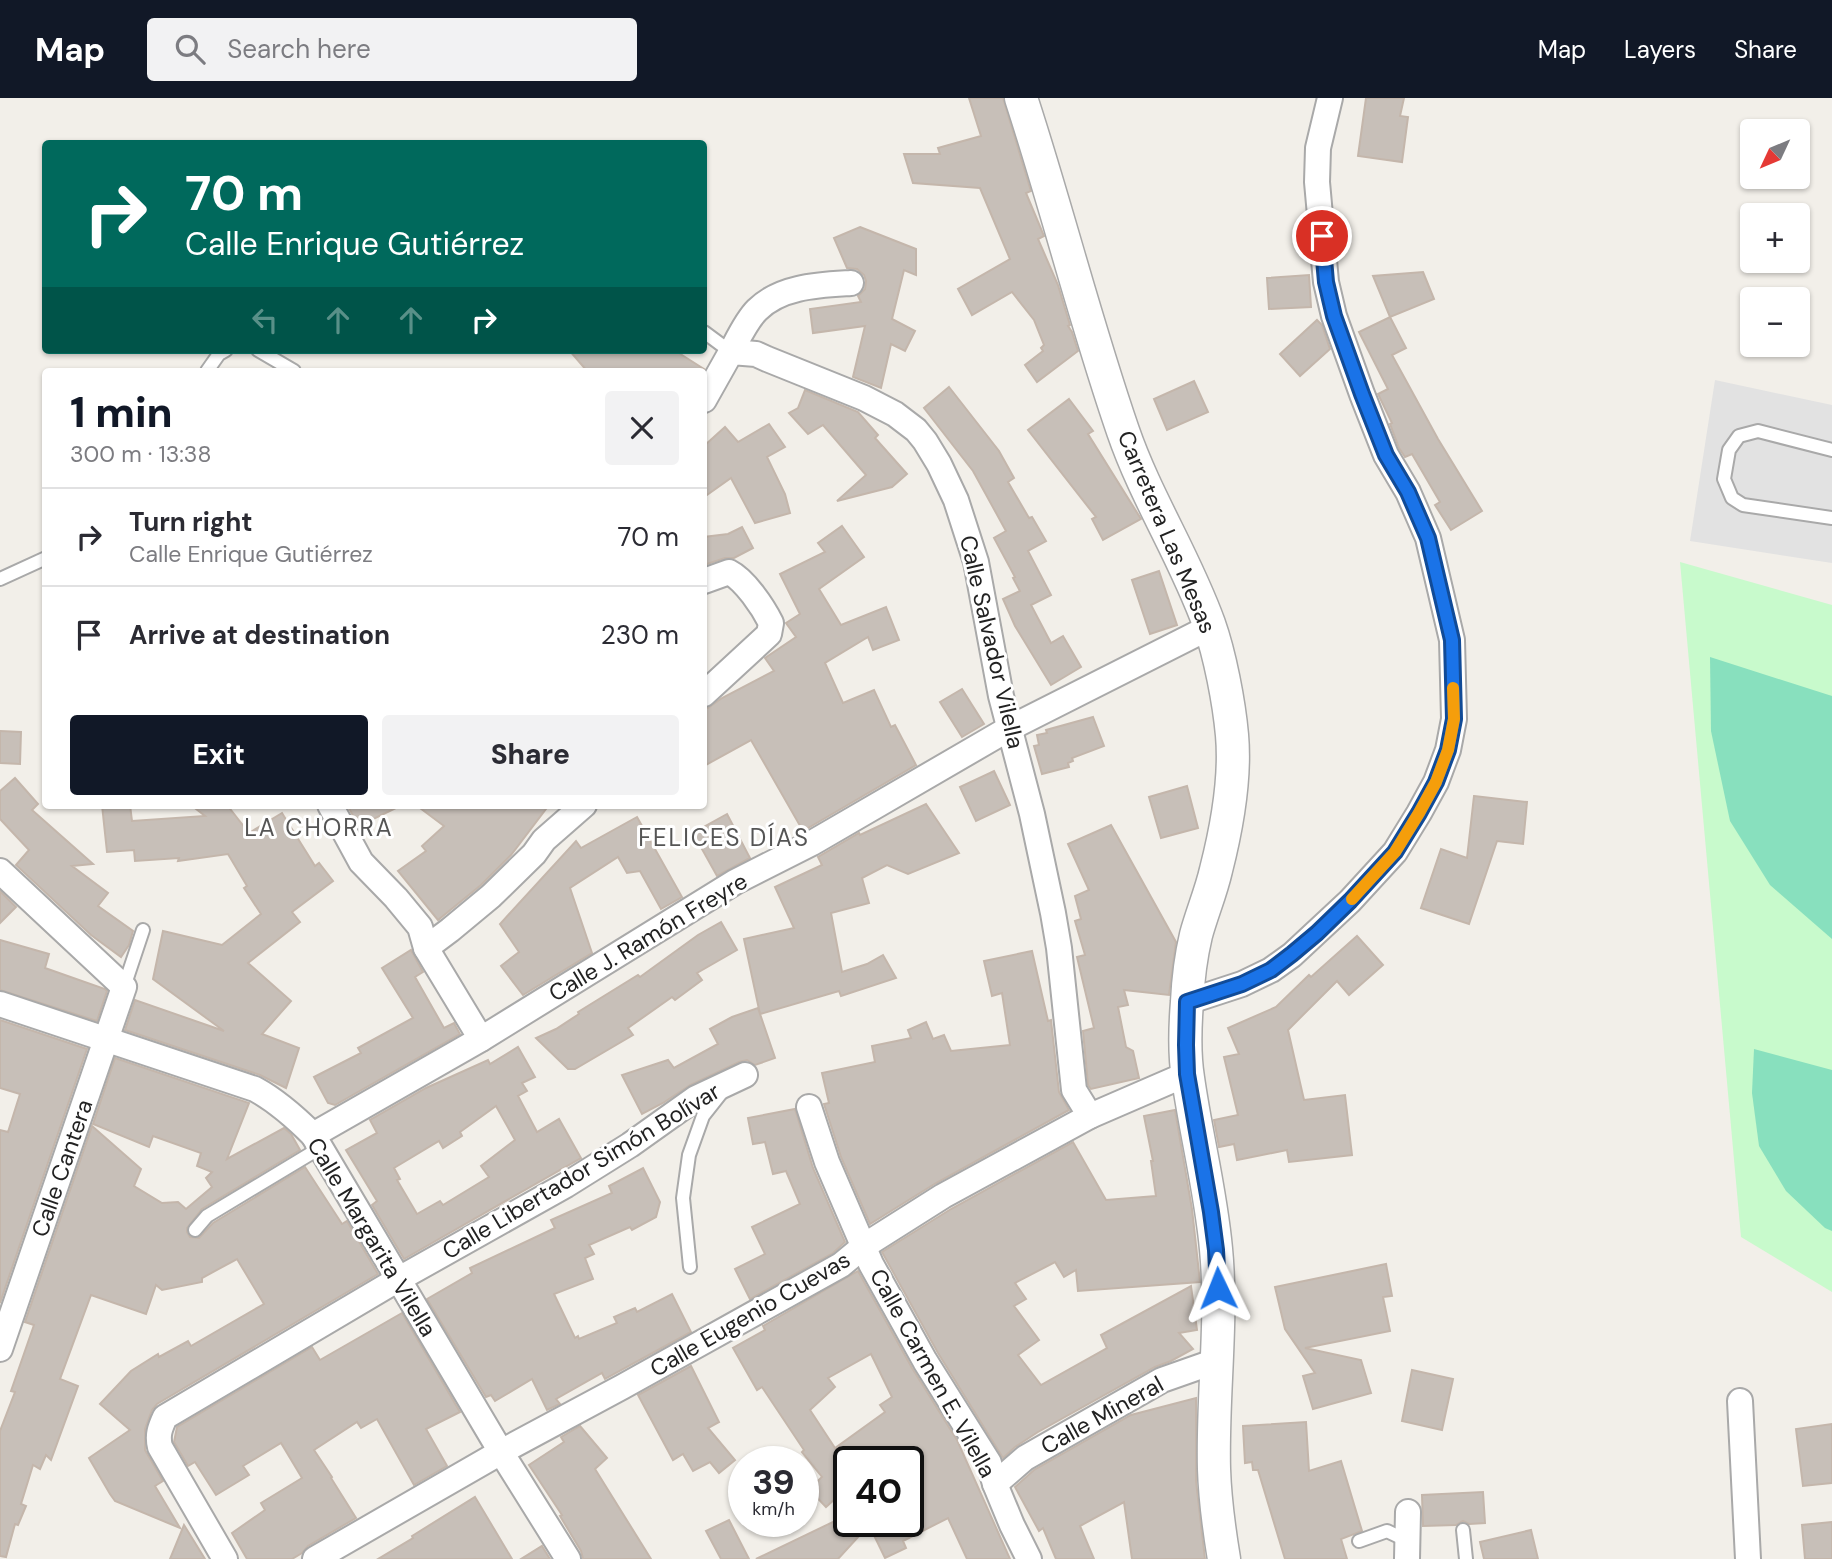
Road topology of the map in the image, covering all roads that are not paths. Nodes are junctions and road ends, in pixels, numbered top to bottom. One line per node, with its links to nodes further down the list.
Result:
1 (1021, 98): 16 (street, Carretera Las Mesas)
2 (1330, 98): 25 (street)
3 (851, 283): 5 (street)
4 (707, 334): 5 (lane)
5 (731, 352): 10 (street); 18 (street, Calle Salvador Vilella)
6 (220, 354): 8 (lane)
7 (265, 354): 9 (lane)
8 (209, 368)
9 (289, 368)
10 (707, 395)
11 (1832, 450): 12 (lane)
12 (1832, 518)
13 (42, 560): 14 (lane)
14 (0, 579)
15 (707, 580): 17 (street)
16 (1210, 627): 18 (street, Calle J. Ramón Freyre); 25 (street, Carretera Las Mesas)
17 (707, 691)
18 (1010, 727): 28 (street, Calle J. Ramón Freyre); 32 (street, Calle Salvador Vilella)
19 (332, 809): 23 (street)
20 (579, 809): 23 (street)
21 (0, 871): 24 (street)
22 (143, 930): 24 (lane)
23 (426, 948): 28 (street)
24 (124, 987): 27 (street, Calle Cantera)
25 (1187, 1002): 29 (street, Carretera Las Mesas)
26 (0, 1004): 27 (street, Calle Margarita Vilella)
27 (106, 1039): 33 (street, Calle Margarita Vilella); 38 (street, Calle Cantera)
28 (481, 1039): 33 (street, Calle J. Ramón Freyre)
29 (1187, 1074): 32 (street, Calle Eugenio Cuevas); 39 (street, Carretera Las Mesas)
30 (738, 1078): 36 (lane); 37 (street, Calle Libertador Simón Bolívar)
31 (809, 1107): 35 (street, Calle Carmen E. Vilella)
32 (1090, 1116): 35 (street, Calle Eugenio Cuevas)
33 (317, 1141): 34 (lane); 37 (street, Calle Margarita Vilella)
34 (195, 1230)
35 (864, 1247): 41 (street, Calle Eugenio Cuevas); 42 (street, Calle Carmen E. Vilella)
36 (690, 1267)
37 (397, 1280): 41 (street, Calle Margarita Vilella); 47 (street, Calle Libertador Simón Bolívar)
38 (0, 1349)
39 (1216, 1361): 42 (street, Calle Mineral); 51 (street, Carretera Las Mesas)
40 (1740, 1401): 53 (street)
41 (500, 1452): 48 (street, Calle Eugenio Cuevas); 49 (street, Calle Margarita Vilella)
42 (995, 1483): 50 (street, Calle Carmen E. Vilella)
43 (1408, 1512): 46 (street)
44 (1463, 1530): 52 (lane)
45 (1359, 1541): 46 (lane)
46 (1407, 1550)
47 (225, 1559)
48 (315, 1559)
49 (568, 1559)
50 (1030, 1559)
51 (1224, 1559)
52 (1466, 1559)
53 (1748, 1559)

